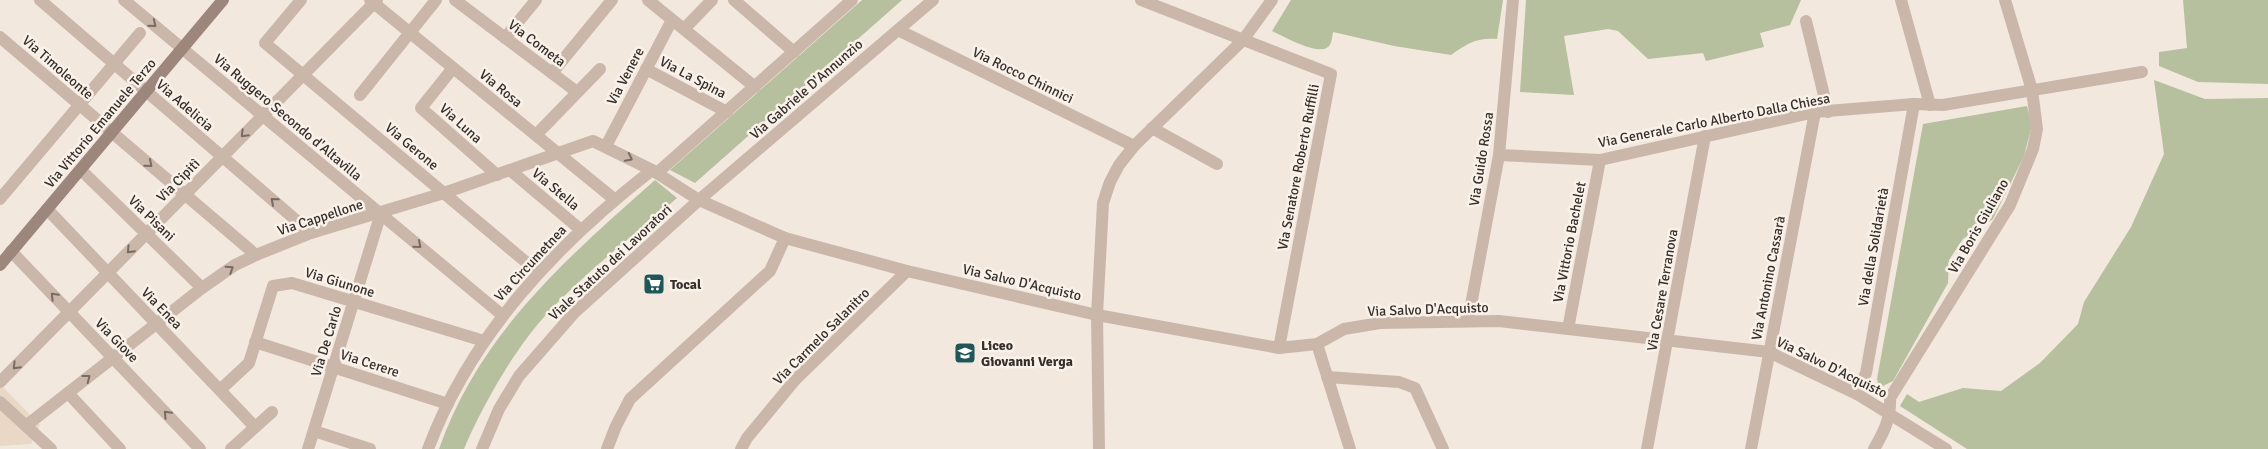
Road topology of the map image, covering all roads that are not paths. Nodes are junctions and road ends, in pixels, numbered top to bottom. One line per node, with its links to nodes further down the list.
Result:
1 (40, 0): 31 (street, Via Adelicia)
2 (124, 0): 29 (street, Via Ruggero Secondo d'Altavilla, one-way to 29)
3 (301, 0): 37 (street, Via Gerone)
4 (436, 0): 24 (street)
5 (455, 0): 27 (street, Via Cometa)
6 (536, 0): 27 (street)
7 (612, 0): 36 (street)
8 (648, 0): 20 (street)
9 (712, 0): 22 (street)
10 (734, 0): 30 (street)
11 (933, 0): 23 (street, Via Gabriele D'Annunzio)
12 (1141, 0): 28 (street, Via Senatore Roberto Ruffilli)
13 (1272, 0): 28 (street)
14 (1513, 0): 56 (street, Via Guido Rossa)
15 (1902, 0): 45 (street)
16 (2006, 0): 39 (street, Via Boris Giuliano)
17 (373, 1): 24 (street, Via Rosa); 37 (street, Via Cipitì)
18 (219, 2): 29 (street, Via Vittorio Emanuele Terzo)
19 (845, 2): 30 (street, Via Circumetnea)
20 (672, 20): 22 (street); 34 (street, Via Venere)
21 (1806, 20): 47 (street, Via Antonino Cassarà)
22 (684, 29): 38 (street)
23 (898, 30): 54 (street, Via Rocco Chinnici); 68 (street, Via Gabriele D'Annunzio)
24 (410, 33): 32 (street, Via Rosa); 42 (street)
25 (140, 34): 31 (street)
26 (0, 37): 44 (street, Via Timoleonte)
27 (505, 38): 36 (street, Via Cometa)
28 (1243, 40): 49 (street); 93 (street, Via Senatore Roberto Ruffilli)
29 (183, 48): 40 (street, Via Vittorio Emanuele Terzo); 48 (street, Via Ruggero Secondo d'Altavilla)
30 (794, 52): 38 (street, Via Circumetnea)
31 (114, 64): 40 (street, Via Adelicia); 44 (street)
32 (452, 68): 51 (street, Via Rosa); 63 (street, Via Luna)
33 (600, 69): 41 (street)
34 (646, 69): 46 (street, Via La Spina); 53 (street, Via Venere)
35 (2142, 72): 39 (street, Via Generale Carlo Alberto Dalla Chiesa)
36 (552, 73): 41 (street, Via Cometa)
37 (303, 75): 48 (street, Via Cipitì); 64 (street, Via Gerone)
38 (755, 86): 46 (street, Via Circumetnea)
39 (2032, 90): 45 (street, Via Generale Carlo Alberto Dalla Chiesa); 105 (street, Via Boris Giuliano)
40 (146, 92): 50 (street, Via Vittorio Emanuele Terzo); 57 (street, Via Adelicia)
41 (577, 92): 51 (street)
42 (360, 95)
43 (1914, 104): 45 (street, Via Generale Carlo Alberto Dalla Chiesa); 47 (street, Via Generale Carlo Alberto Dalla Chiesa); 101 (street, Via della Solidarietà)
44 (79, 105): 50 (street, Via Timoleonte); 66 (street)
45 (1930, 105)
46 (727, 112): 62 (street, Via Circumetnea)
47 (1821, 112): 52 (street, Via Generale Carlo Alberto Dalla Chiesa); 94 (street, Via Antonino Cassarà)
48 (263, 115): 57 (street, Via Cipitì, one-way to 57); 70 (street, Via Ruggero Secondo d'Altavilla)
49 (1152, 128): 54 (street); 59 (street)
50 (111, 133): 60 (street, Via Vittorio Emanuele Terzo); 65 (street, Via Timoleonte, one-way to 65)
51 (536, 135): 55 (street, Via Rosa)
52 (1706, 136): 58 (street, Via Generale Carlo Alberto Dalla Chiesa); 89 (street, Via Cesare Terranova)
53 (606, 146): 55 (street, Via Cappellone); 62 (street, Via Cappellone, one-way to 62)
54 (1134, 146): 85 (street)
55 (558, 153): 61 (street, Via Cappellone); 67 (street, Via Rosa)
56 (1500, 155): 58 (street, Via Generale Carlo Alberto Dalla Chiesa); 86 (street, Via Guido Rossa)
57 (222, 157): 65 (street, Via Cipitì); 72 (street, Via Adelicia, one-way to 57)
58 (1600, 160): 88 (street, Via Vittorio Bachelet)
59 (1217, 164)
60 (81, 170): 69 (street, Via Vittorio Emanuele Terzo); 73 (street, Via Pisani)
61 (510, 170): 63 (street, Via Cappellone); 71 (street, Via Stella)
62 (655, 171): 67 (street, Via Circumetnea); 68 (street, Via Cappellone)
63 (497, 175): 64 (street, Via Cappellone)
64 (444, 193): 70 (street, Via Cappellone); 80 (street, Via Gerone)
65 (185, 195): 73 (street, Via Cipitì); 76 (street, Via Timoleonte)
66 (0, 199)
67 (614, 199): 71 (street, Via Circumetnea)
68 (699, 200): 74 (street, Via Salvo D'Acquisto); 116 (street, Viale Statuto dei Lavoratori)
69 (47, 209): 75 (street, Via Vittorio Emanuele Terzo); 79 (street, Via Enea)
70 (381, 213): 72 (street, Via Cappellone); 82 (street, Via De Carlo); 84 (street, Via Ruggero Secondo d'Altavilla, one-way to 84)
71 (581, 230): 80 (street, Via Circumetnea)
72 (312, 233): 76 (street, Via Cappellone)
73 (146, 234): 79 (street, Via Cipitì, one-way to 79); 81 (street, Via Pisani)
74 (784, 238): 78 (street, Via Salvo D'Acquisto); 117 (street)
75 (11, 251): 77 (street, Via Vittorio Emanuele Terzo); 83 (street, Via Giove, one-way to 75)
76 (256, 255): 81 (street, Via Cappellone, one-way to 76)
77 (0, 265)
78 (907, 271): 85 (street, Via Salvo D'Acquisto); 118 (street, Via Carmelo Salanitro)
79 (108, 273): 83 (street, Via Cipitì); 87 (street, Via Enea)
80 (539, 273): 84 (street, Via Circumetnea)
81 (202, 288): 87 (street, Via Cappellone)
82 (354, 302): 90 (street, Via Giunone); 91 (street, Via Giunone); 96 (street, Via De Carlo)
83 (69, 312): 95 (street, Via Giove); 98 (street, Via Cipitì, one-way to 98)
84 (502, 315): 90 (street, Via Circumetnea)
85 (1097, 315): 93 (street, Via Salvo D'Acquisto); 119 (street)
86 (1468, 321): 88 (street, Via Salvo D'Acquisto); 92 (street, Via Salvo D'Acquisto)
87 (157, 324): 95 (street, Via Cappellone); 99 (street, Via Enea)
88 (1568, 329): 89 (street, Via Salvo D'Acquisto)
89 (1668, 340): 94 (street, Via Salvo D'Acquisto); 122 (street, Via Cesare Terranova)
90 (484, 341): 103 (street, Via Circumetnea)
91 (255, 342): 96 (street, Via Cerere); 99 (street, Via Giunone)
92 (1317, 344): 93 (street, Via Salvo D'Acquisto); 97 (street)
93 (1279, 348)
94 (1769, 352): 101 (street, Via Salvo D'Acquisto); 123 (street, Via Antonino Cassarà)
95 (113, 358): 100 (street, Via Cappellone, one-way to 95); 111 (street, Via Giove, one-way to 95)
96 (333, 367): 103 (street, Via Cerere); 108 (street, Via De Carlo)
97 (1327, 377): 120 (street); 121 (street)
98 (0, 382)
99 (220, 390): 107 (street, Via Enea)
100 (68, 393): 106 (street, Via Cappellone); 110 (street)
101 (1858, 394): 105 (street, Via Salvo D'Acquisto)
102 (0, 402): 106 (street)
103 (448, 404): 115 (street, Via Circumetnea)
104 (272, 412): 107 (street)
105 (1891, 413): 124 (street, Via Boris Giuliano); 125 (street, Via Salvo D'Acquisto)
106 (32, 426): 109 (street)
107 (256, 427): 112 (street)
108 (314, 431): 113 (street, Via De Carlo); 114 (street)
109 (51, 449)
110 (120, 449)
111 (200, 449)
112 (231, 449)
113 (308, 449)
114 (370, 449)
115 (428, 449)
116 (482, 449)
117 (607, 449)
118 (741, 449)
119 (1099, 449)
120 (1350, 449)
121 (1443, 449)
122 (1648, 449)
123 (1752, 449)
124 (1874, 449)
125 (1946, 449)

